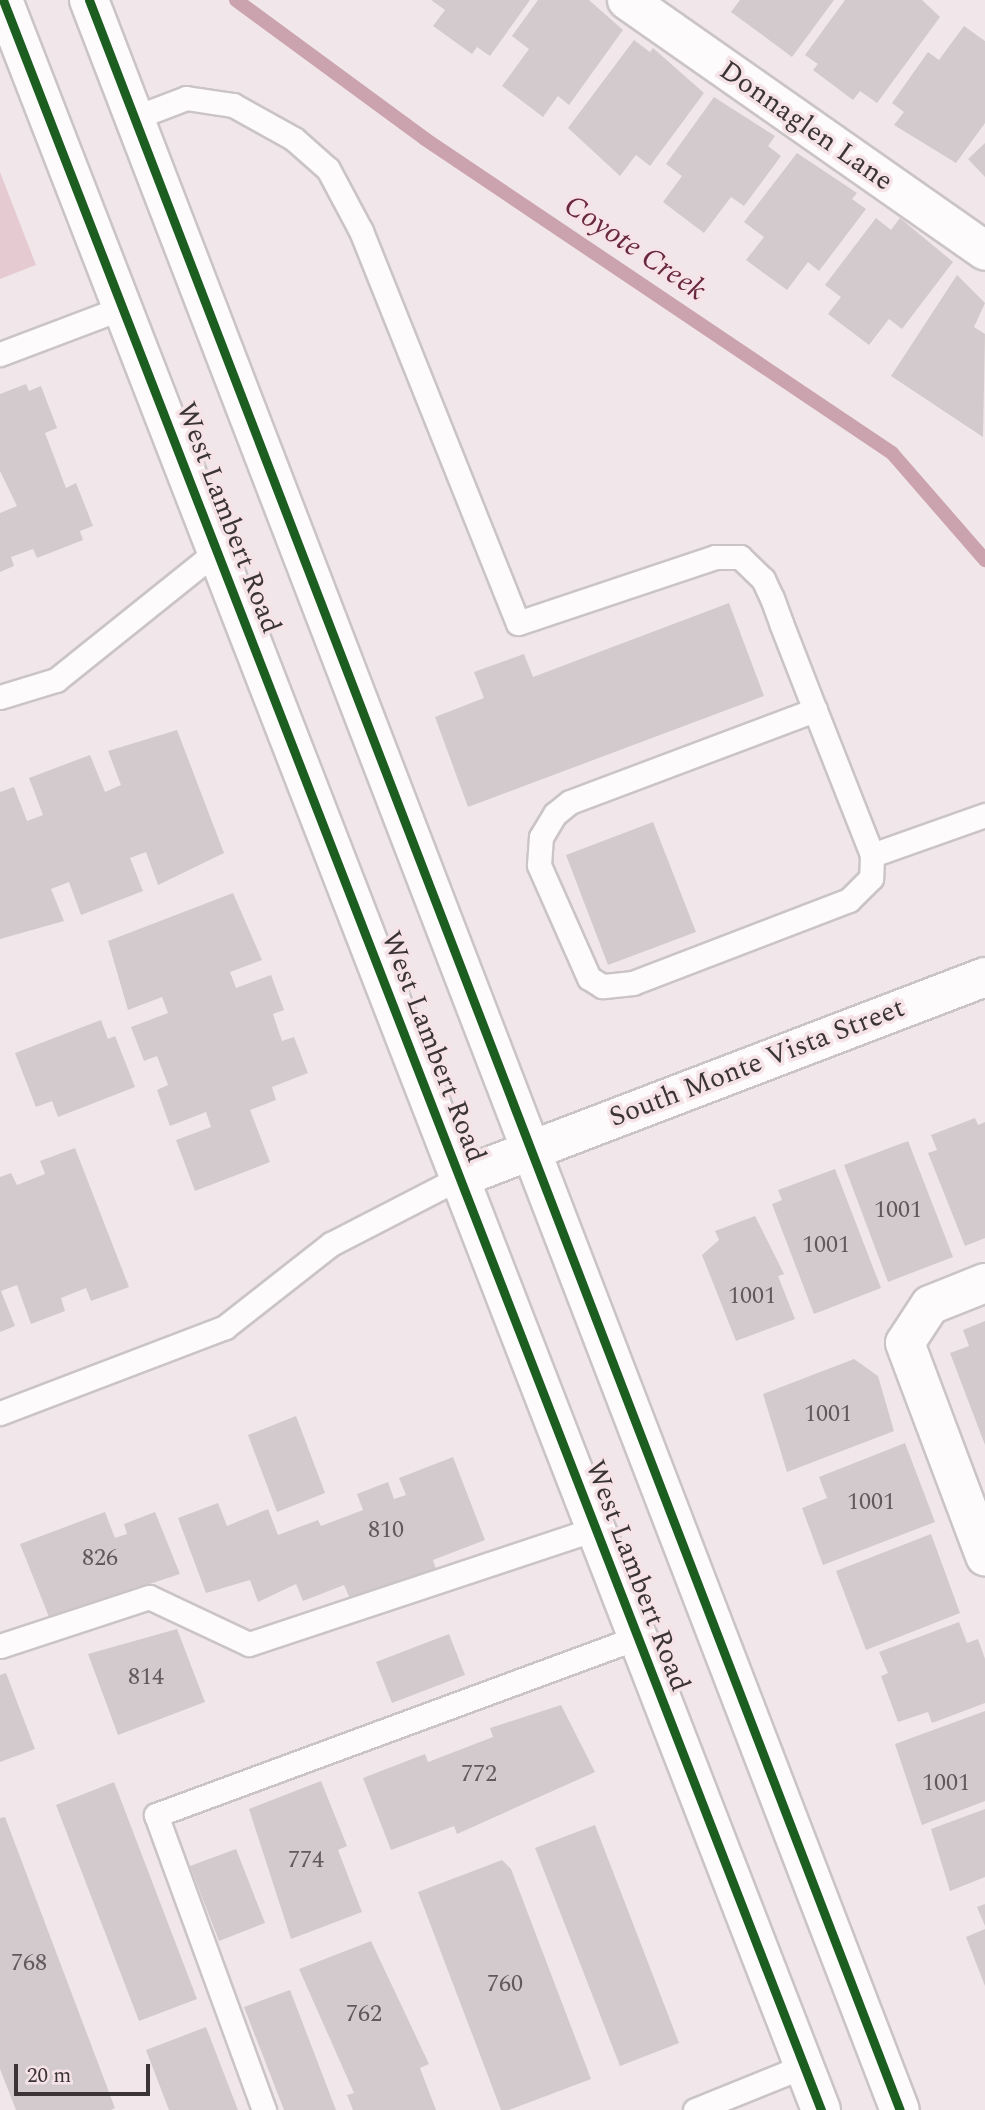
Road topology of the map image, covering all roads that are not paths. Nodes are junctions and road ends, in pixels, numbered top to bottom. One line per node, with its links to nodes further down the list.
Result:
1 (3, 0): 6 (main road, West Lambert Road)
2 (89, 0): 4 (main road, West Lambert Road)
3 (627, 0): 5 (main road, Donnaglen Lane)
4 (134, 118): 10 (lane); 14 (main road, West Lambert Road)
5 (985, 251)
6 (122, 307): 7 (lane); 8 (main road, West Lambert Road)
7 (0, 354)
8 (216, 552): 9 (lane); 15 (main road, West Lambert Road)
9 (0, 697)
10 (815, 710): 12 (lane); 12 (lane)
11 (985, 815): 12 (lane)
12 (872, 856)
13 (984, 981): 14 (main road, South Monte Vista Street)
14 (528, 1149): 15 (main road, South Monte Vista Street); 26 (main road, West Lambert Road)
15 (459, 1178): 17 (lane); 18 (main road, West Lambert Road)
16 (985, 1283): 19 (main road)
17 (0, 1413)
18 (594, 1529): 20 (main road, West Lambert Road); 21 (lane)
19 (985, 1556)
20 (636, 1638): 22 (main road, West Lambert Road); 23 (lane)
21 (0, 1646)
22 (804, 2066): 24 (lane); 25 (main road, West Lambert Road)
23 (264, 2110)
24 (695, 2110)
25 (821, 2110)
26 (900, 2110)

